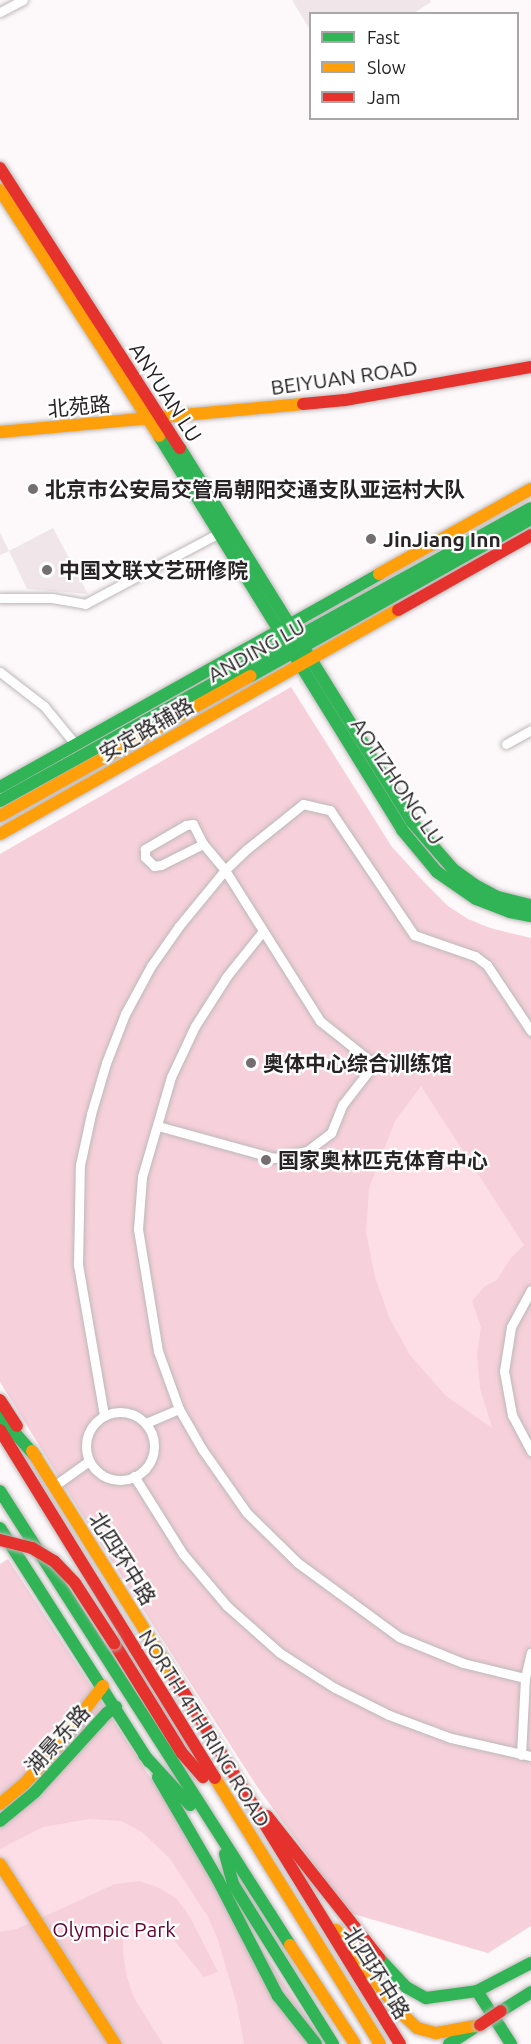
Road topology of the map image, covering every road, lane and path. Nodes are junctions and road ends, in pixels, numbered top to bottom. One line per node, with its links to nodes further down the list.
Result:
1 (23, 0): 2 (street)
2 (0, 12)
3 (0, 168): 6 (main road, ANYUAN LU)
4 (0, 190): 6 (main road, ANYUAN LU)
5 (531, 367): 6 (main road, BEIYUAN ROAD)
6 (154, 419): 7 (main road, 北苑路); 11 (main road, ANYUAN LU); 16 (main road, ANYUAN LU)
7 (0, 432)
8 (531, 489): 13 (main road, 安定路辅路)
9 (531, 508): 14 (main road, ANDING LU)
10 (531, 519): 17 (main road, ANDING LU)
11 (219, 534): 15 (street); 16 (main road, ANYUAN LU)
12 (531, 535): 18 (main road, 安定路辅路)
13 (361, 585): 14 (main road); 16 (main road, 安定路辅路)
14 (392, 585): 17 (main road, ANDING LU)
15 (0, 598)
16 (285, 628): 17 (main road, ANYUAN LU); 23 (main road, 安定路辅路)
17 (295, 645): 18 (main road, AOTIZHONG LU); 19 (main road, AOTIZHONG LU); 25 (main road, ANDING LU); 26 (main road, ANDING LU)
18 (311, 658): 19 (main road, 安定路辅路); 30 (main road, AOTIZHONG LU)
19 (299, 665): 27 (main road, 安定路辅路); 31 (main road, AOTIZHONG LU)
20 (0, 672): 23 (street)
21 (531, 729): 22 (street)
22 (506, 744)
23 (76, 745): 24 (main road, 安定路辅路)
24 (0, 787)
25 (0, 801)
26 (0, 816)
27 (0, 834)
28 (203, 844): 28 (street); 29 (street)
29 (225, 870): 32 (street); 33 (street); 38 (street)
30 (531, 905)
31 (531, 916)
32 (263, 931): 34 (street); 34 (street)
33 (531, 1031)
34 (158, 1126): 37 (street)
35 (531, 1290): 42 (street)
36 (0, 1400): 43 (main road, 北四环中路)
37 (179, 1409): 40 (street); 51 (street)
38 (104, 1415): 40 (street); 44 (street)
39 (0, 1416): 43 (main road)
40 (146, 1423): 45 (street)
41 (0, 1430): 58 (main road, NORTH 4TH RING ROAD)
42 (531, 1451)
43 (36, 1457): 46 (main road, 北四环中路)
44 (89, 1461): 45 (street); 46 (street)
45 (134, 1476): 55 (street)
46 (54, 1486): 56 (main road, 北四环中路)
47 (0, 1491): 60 (main road)
48 (0, 1528): 49 (main road)
49 (4, 1546): 52 (main road); 58 (main road, bridge)
50 (531, 1653): 51 (street)
51 (525, 1678): 55 (street)
52 (103, 1686): 53 (main road); 57 (main road, 湖景东路)
53 (116, 1707): 54 (main road); 59 (main road, 湖景东路)
54 (144, 1755): 60 (main road); 68 (main road)
55 (526, 1755)
56 (242, 1785): 62 (main road, 北四环中路); 64 (main road)
57 (0, 1804)
58 (238, 1819): 71 (main road, NORTH 4TH RING ROAD)
59 (0, 1821)
60 (222, 1840): 69 (main road); 70 (main road)
61 (0, 1864): 67 (main road)
62 (293, 1874): 66 (main road); 72 (main road, 北四环中路)
63 (531, 1963): 64 (main road)
64 (477, 1991): 74 (main road)
65 (531, 1992): 66 (main road, bridge)
66 (480, 2025): 73 (main road)
67 (115, 2044)
68 (316, 2044)
69 (333, 2044)
70 (356, 2044)
71 (380, 2044)
72 (400, 2044)
73 (449, 2044)
74 (511, 2044)

